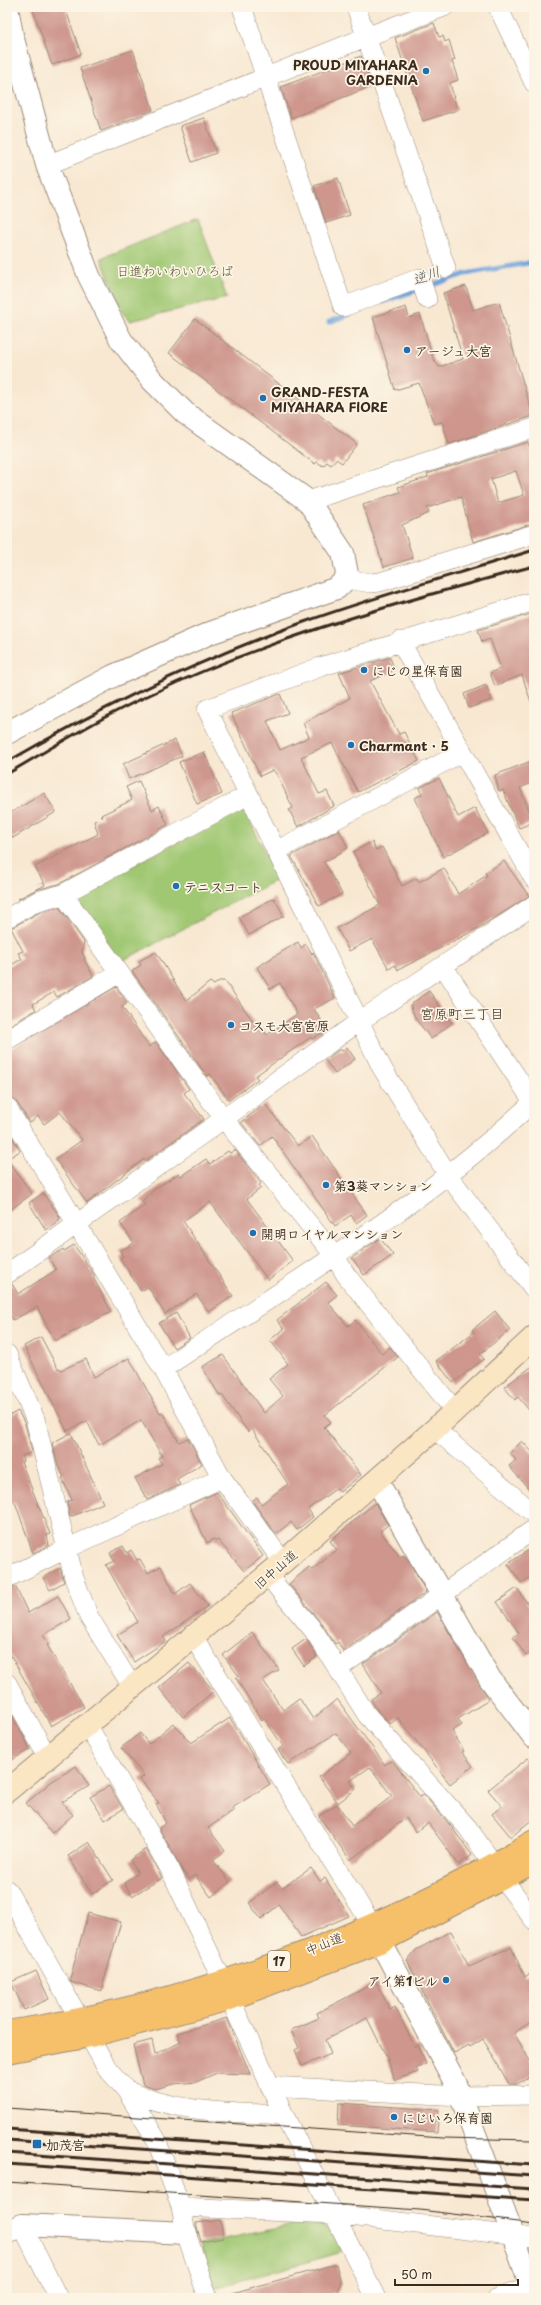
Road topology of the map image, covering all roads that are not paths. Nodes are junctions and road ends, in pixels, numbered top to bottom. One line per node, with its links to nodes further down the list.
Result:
1 (7, 7): 9 (street)
2 (242, 7): 7 (street)
3 (356, 7): 6 (street)
4 (444, 7): 6 (street)
5 (498, 7): 8 (street)
6 (366, 36): 7 (street); 10 (street)
7 (265, 77): 9 (street); 11 (street)
8 (534, 83)
9 (47, 165): 13 (street)
10 (446, 268)
11 (427, 299)
12 (534, 428): 13 (street)
13 (308, 501): 15 (street)
14 (534, 534): 15 (street)
15 (346, 579): 18 (street)
16 (534, 601): 17 (street)
17 (400, 641): 19 (street); 20 (street)
18 (10, 725)
19 (461, 753): 21 (street); 22 (street)
20 (248, 795): 21 (street); 23 (street)
21 (276, 851): 28 (street)
22 (534, 879)
23 (63, 894): 25 (street); 27 (street)
24 (534, 905): 26 (street)
25 (7, 918)
26 (443, 966): 28 (street); 30 (street)
27 (120, 974): 29 (street); 32 (street)
28 (360, 1021): 32 (street); 33 (street)
29 (7, 1040)
30 (534, 1102): 33 (street)
31 (7, 1107): 34 (street)
32 (224, 1119): 34 (street); 35 (street)
33 (448, 1175): 35 (street); 37 (street)
34 (76, 1224): 36 (street); 40 (street)
35 (334, 1255): 40 (street); 41 (street)
36 (7, 1274)
37 (534, 1289)
38 (534, 1337): 41 (main road, 旧中山道)
39 (7, 1354): 47 (street)
40 (163, 1369): 43 (street)
41 (454, 1410): 42 (main road, 旧中山道)
42 (435, 1429): 44 (main road, 旧中山道); 45 (street)
43 (222, 1478): 47 (street); 48 (street)
44 (377, 1481): 48 (main road, 旧中山道); 50 (street)
45 (534, 1514)
46 (534, 1529): 50 (street)
47 (66, 1549): 49 (street); 54 (street)
48 (276, 1569): 51 (main road, 旧中山道); 52 (street)
49 (7, 1578)
50 (443, 1595): 52 (street); 56 (street)
51 (194, 1638): 54 (main road, 旧中山道); 64 (street)
52 (339, 1668): 61 (street)
53 (7, 1683): 57 (street)
54 (133, 1688): 55 (main road, 旧中山道)
55 (88, 1726): 57 (main road, 旧中山道); 65 (street)
56 (534, 1737)
57 (48, 1758): 58 (main road, 旧中山道)
58 (7, 1791)
59 (534, 1841): 61 (highway, 中山道 / 17)
60 (534, 1862): 61 (highway, 中山道 / 17)
61 (498, 1872): 63 (street); 64 (highway, 中山道 / 17)
62 (7, 1890): 66 (street)
63 (534, 1920)
64 (376, 1933): 65 (highway, 中山道 / 17); 72 (street)
65 (226, 1991): 66 (highway, 中山道 / 17); 69 (street)
66 (86, 2028): 67 (highway, 中山道 / 17); 68 (highway, 中山道 / 17); 70 (street)
67 (7, 2032)
68 (7, 2052)
69 (270, 2086): 72 (street); 73 (street)
70 (126, 2090): 73 (street); 74 (street)
71 (534, 2095): 72 (street)
72 (461, 2096): 78 (street)
73 (284, 2115): 75 (street)
74 (181, 2207): 75 (street); 77 (street)
75 (333, 2214): 78 (street); 83 (street)
76 (14, 2229): 77 (street); 81 (street)
77 (186, 2233): 82 (street)
78 (513, 2236): 79 (street); 80 (street)
79 (534, 2238)
80 (532, 2290): 84 (street)
81 (58, 2298)
82 (208, 2298)
83 (376, 2298)
84 (497, 2298)

